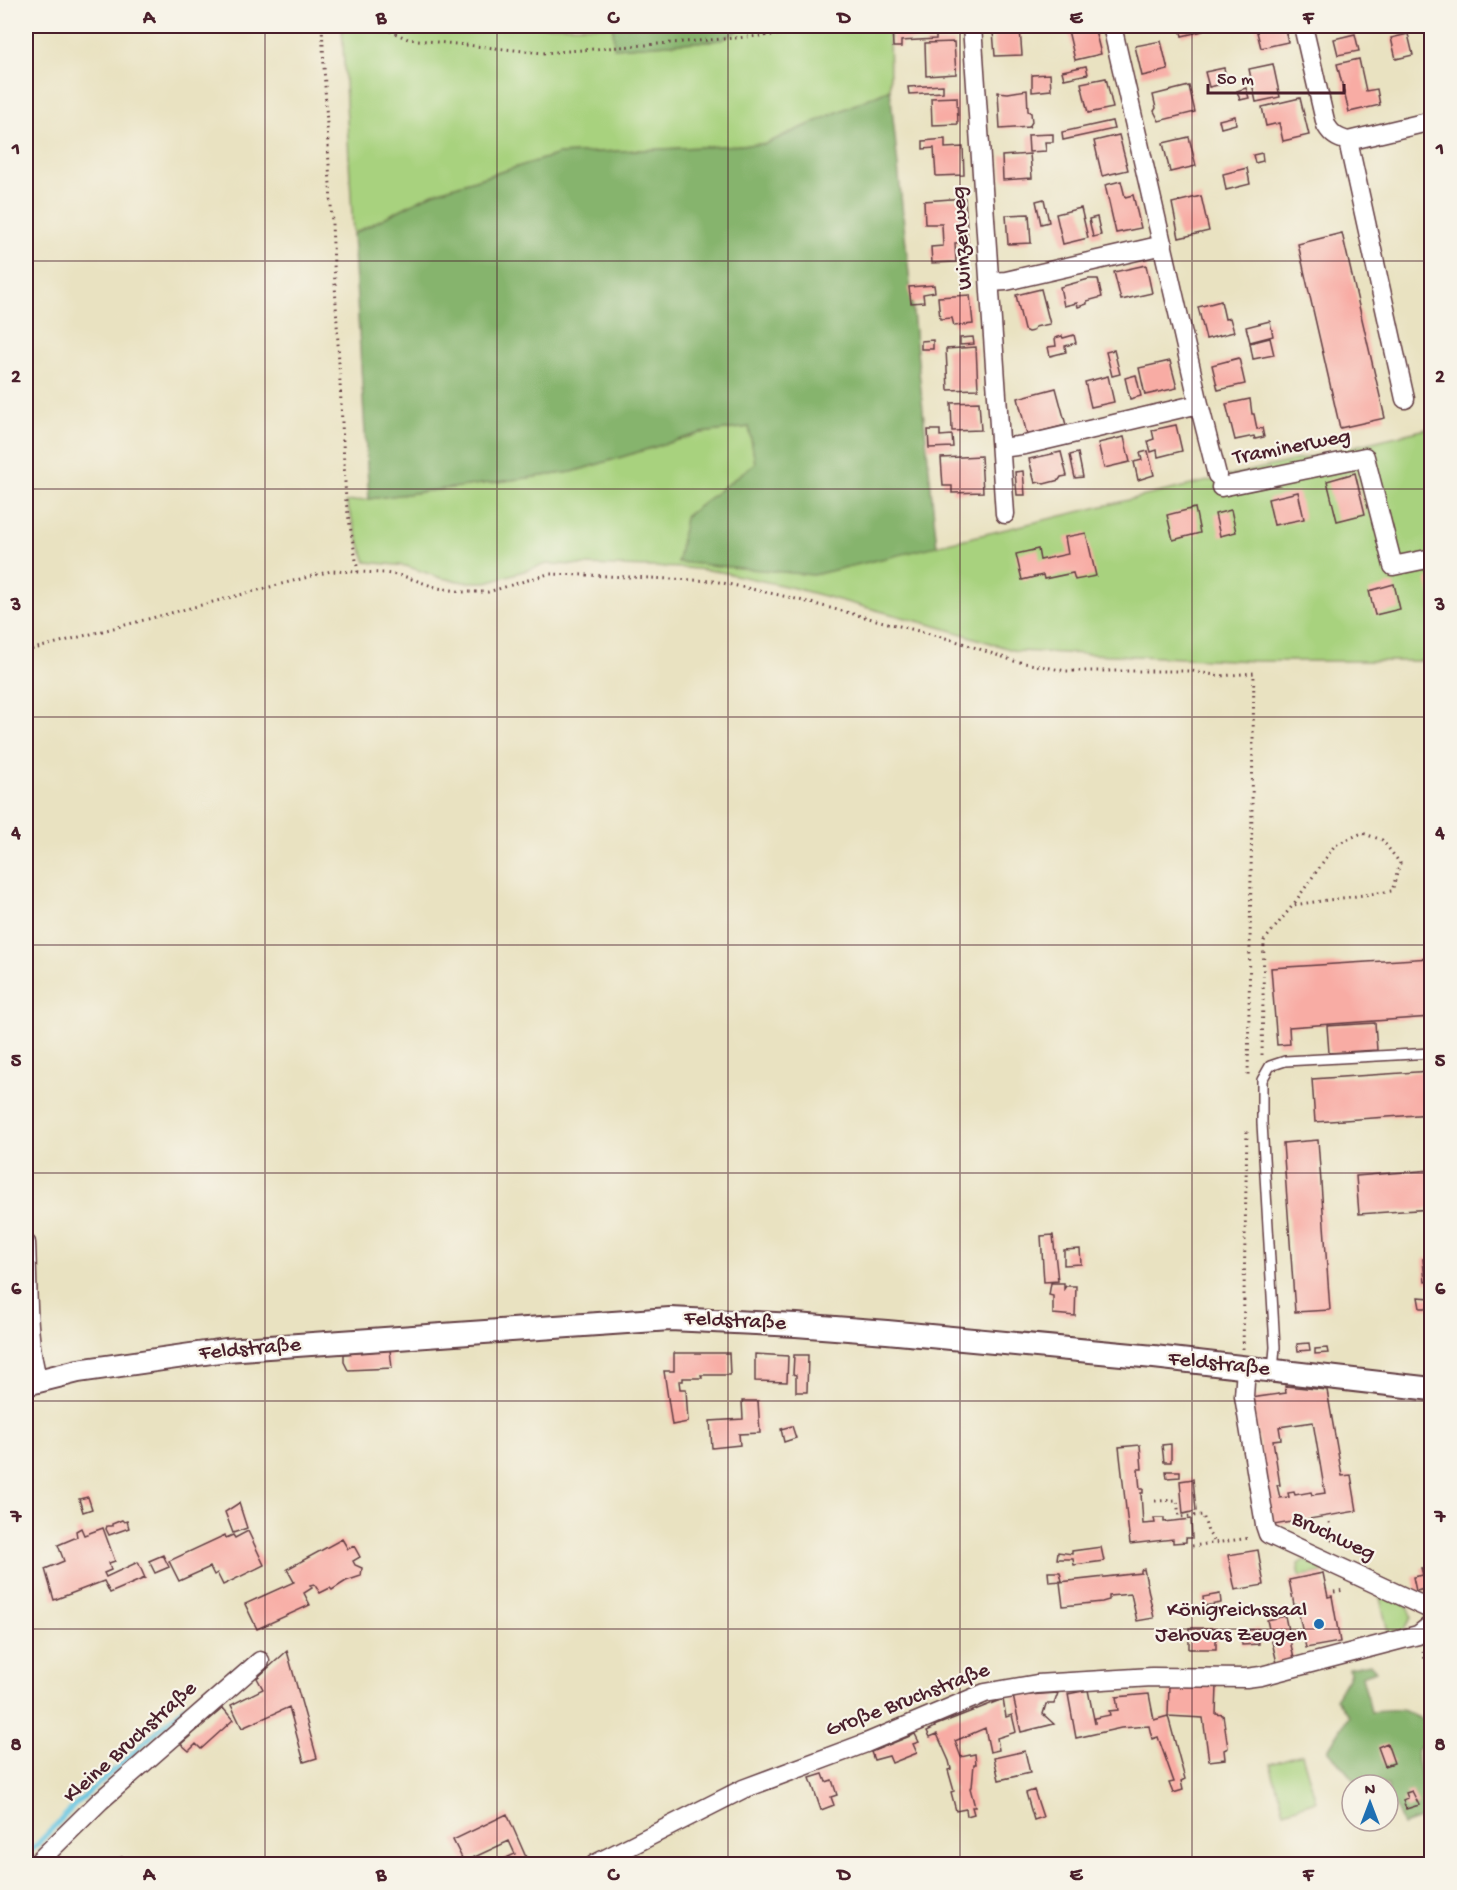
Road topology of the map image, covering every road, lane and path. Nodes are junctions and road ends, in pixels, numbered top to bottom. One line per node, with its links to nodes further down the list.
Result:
1 (322, 26): 16 (path)
2 (379, 26): 3 (path)
3 (828, 26)
4 (972, 26): 10 (street, Winzerweg)
5 (1112, 26): 9 (street, Traminerweg)
6 (1303, 26): 8 (street)
7 (1431, 121): 8 (street)
8 (1348, 141): 11 (street)
9 (1163, 245): 10 (street); 12 (street, Traminerweg)
10 (990, 282): 13 (street, Winzerweg)
11 (1405, 399)
12 (1199, 404): 13 (street); 15 (street, Traminerweg)
13 (1001, 448): 14 (street, Winzerweg)
14 (1005, 514)
15 (1431, 558)
16 (358, 572): 17 (path); 21 (path)
17 (26, 651)
18 (1293, 905): 18 (path); 20 (path)
19 (1431, 1053): 20 (lane)
20 (1262, 1080): 25 (lane)
21 (1248, 1084)
22 (1247, 1119): 24 (path)
23 (26, 1243): 26 (street, Feldstraße)
24 (1244, 1360): 25 (street, Feldstraße); 26 (street, Feldstraße); 29 (street, Bruchweg)
25 (1273, 1371): 27 (street, Feldstraße)
26 (32, 1382)
27 (1431, 1389)
28 (1155, 1501): 30 (path)
29 (1275, 1538): 30 (path); 32 (street, Bruchweg)
30 (1215, 1542): 31 (path)
31 (1192, 1546)
32 (1431, 1610)
33 (1431, 1624): 36 (street, Große Bruchstraße)
34 (260, 1660): 35 (street, Kleine Bruchstraße)
35 (36, 1864)
36 (595, 1864)

